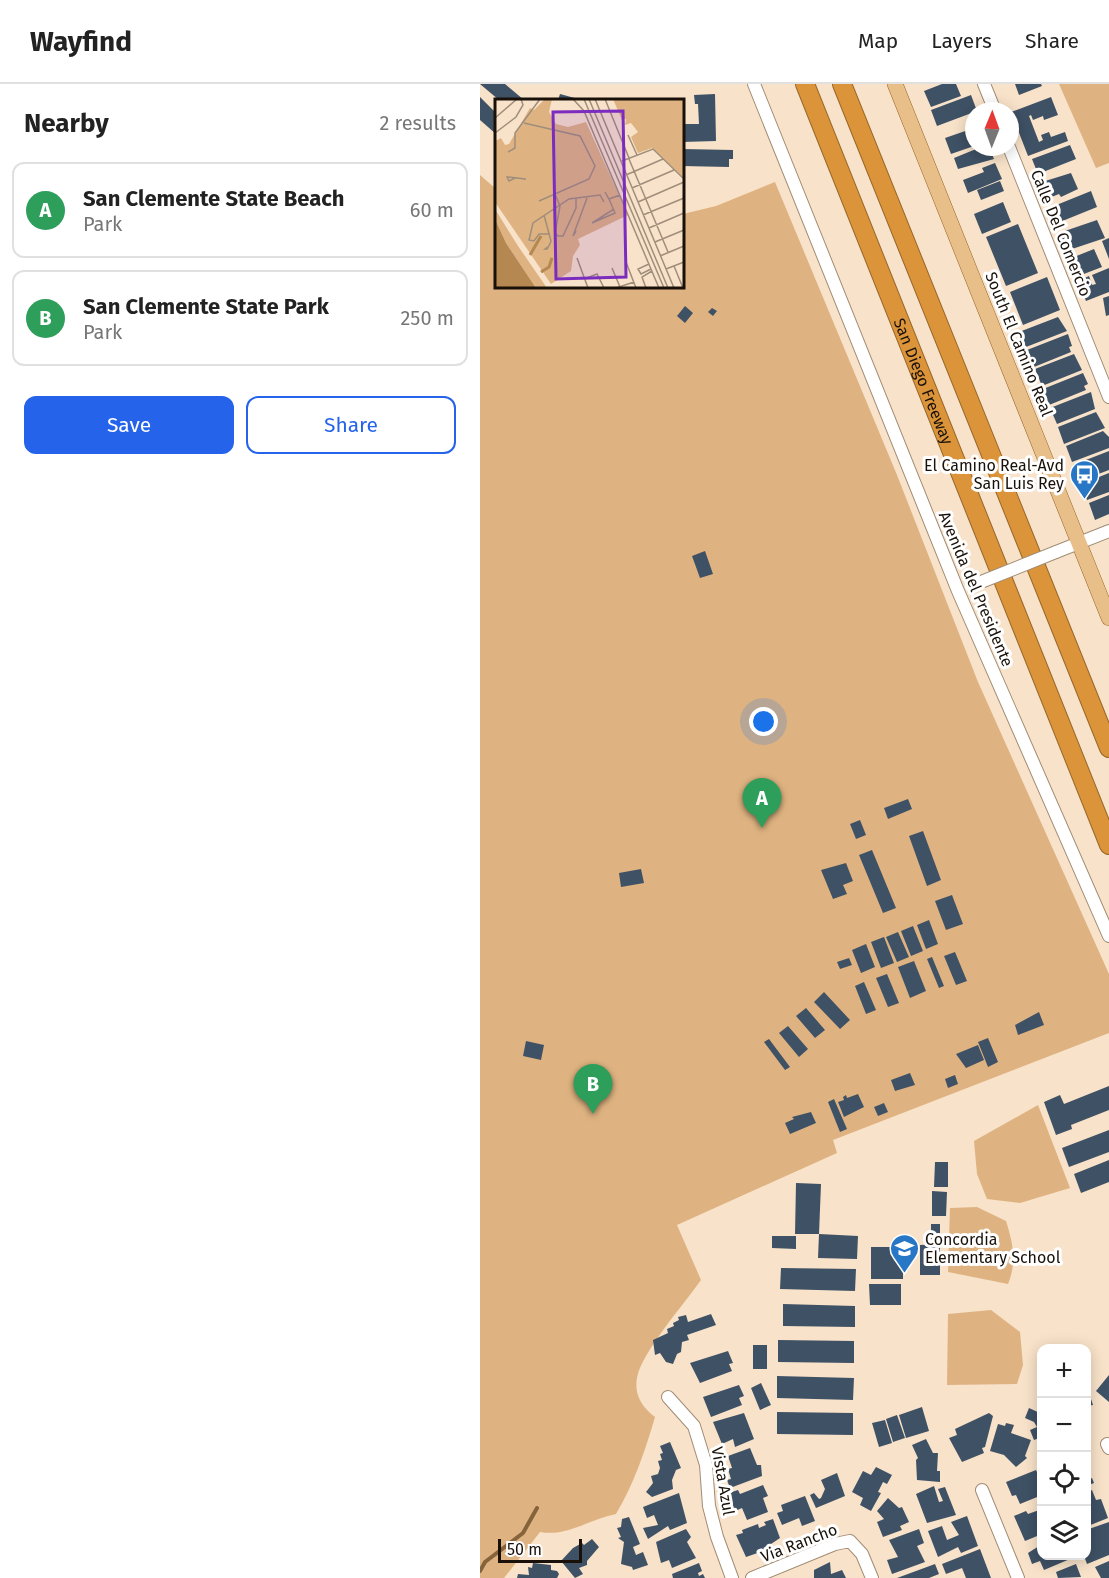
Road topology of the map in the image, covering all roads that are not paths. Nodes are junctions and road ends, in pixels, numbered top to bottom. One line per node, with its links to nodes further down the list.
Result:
1 (754, 84): 11 (street, Avenida del Presidente)
2 (805, 84): 14 (highway, San Diego Freeway)
3 (842, 84): 13 (highway)
4 (895, 84): 10 (main road, South El Camino Real)
5 (984, 84): 6 (street)
6 (991, 102)
7 (1013, 156): 8 (street, Calle Del Comercio)
8 (1109, 397)
9 (1109, 531): 10 (street)
10 (1079, 543): 11 (street, bridge); 12 (main road, South El Camino Real)
11 (958, 591): 15 (street, Avenida del Presidente)
12 (1109, 618)
13 (1109, 748)
14 (1109, 845)
15 (1109, 936)
16 (668, 1397): 18 (street, Vista Azul)
17 (982, 1490): 21 (street)
18 (732, 1578)
19 (752, 1578): 20 (street, Via Rancho)
20 (872, 1578)
21 (1018, 1578)

